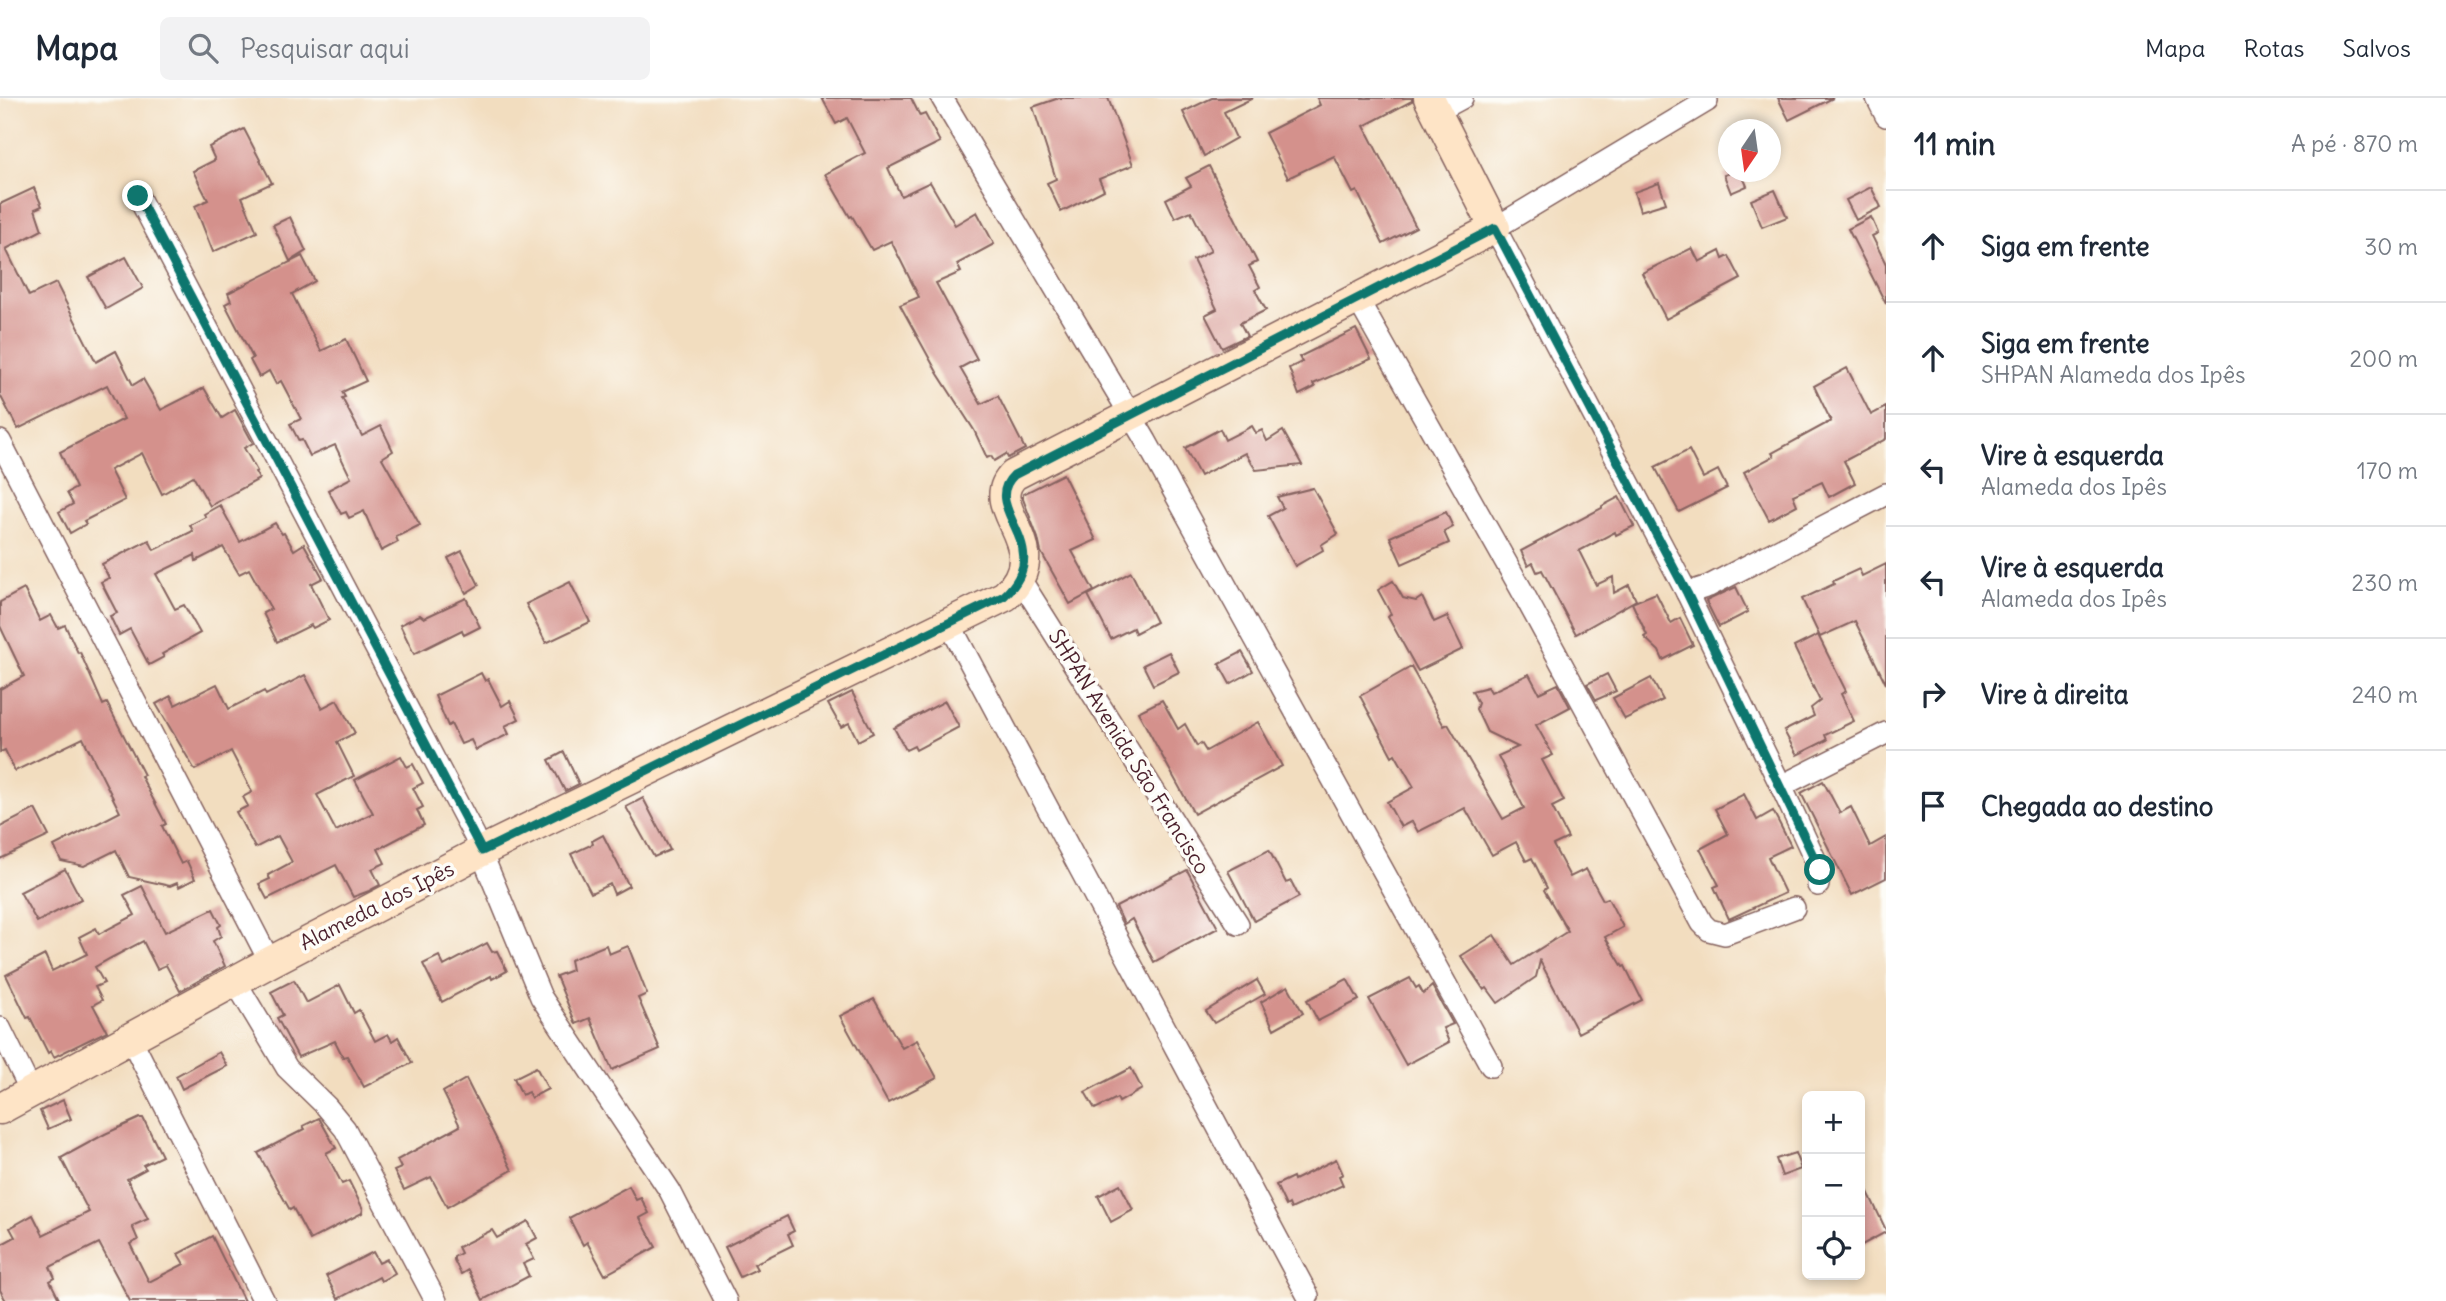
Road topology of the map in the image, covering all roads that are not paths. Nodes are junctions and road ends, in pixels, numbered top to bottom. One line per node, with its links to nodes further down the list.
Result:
1 (942, 98): 10 (street)
2 (1462, 98): 5 (street)
3 (1877, 98): 6 (street)
4 (1707, 102): 8 (street)
5 (1433, 105): 8 (street)
6 (1886, 116)
7 (138, 196): 18 (street)
8 (1495, 228): 9 (street); 14 (street)
9 (1357, 298): 10 (street); 20 (street)
10 (1130, 415): 13 (street); 26 (street)
11 (0, 441): 22 (street)
12 (1886, 494): 14 (street)
13 (1020, 579): 15 (street, Alameda dos Ipês); 21 (street, SHPAN Avenida São Francisco)
14 (1687, 593): 17 (street)
15 (949, 623): 18 (street, Alameda dos Ipês); 29 (street)
16 (1886, 733): 17 (street)
17 (1781, 786): 19 (street)
18 (482, 851): 22 (street, Alameda dos Ipês); 32 (street)
19 (1818, 885)
20 (1794, 908)
21 (1238, 924)
22 (270, 962): 23 (street, Alameda dos Ipês)
23 (234, 981): 25 (street, Alameda dos Ipês); 31 (street)
24 (0, 1028): 27 (street)
25 (131, 1039): 27 (street, Alameda dos Ipês); 30 (street)
26 (1491, 1066)
27 (32, 1093): 28 (street, Alameda dos Ipês)
28 (0, 1110)
29 (1308, 1296)
30 (264, 1301)
31 (436, 1301)
32 (726, 1301)

